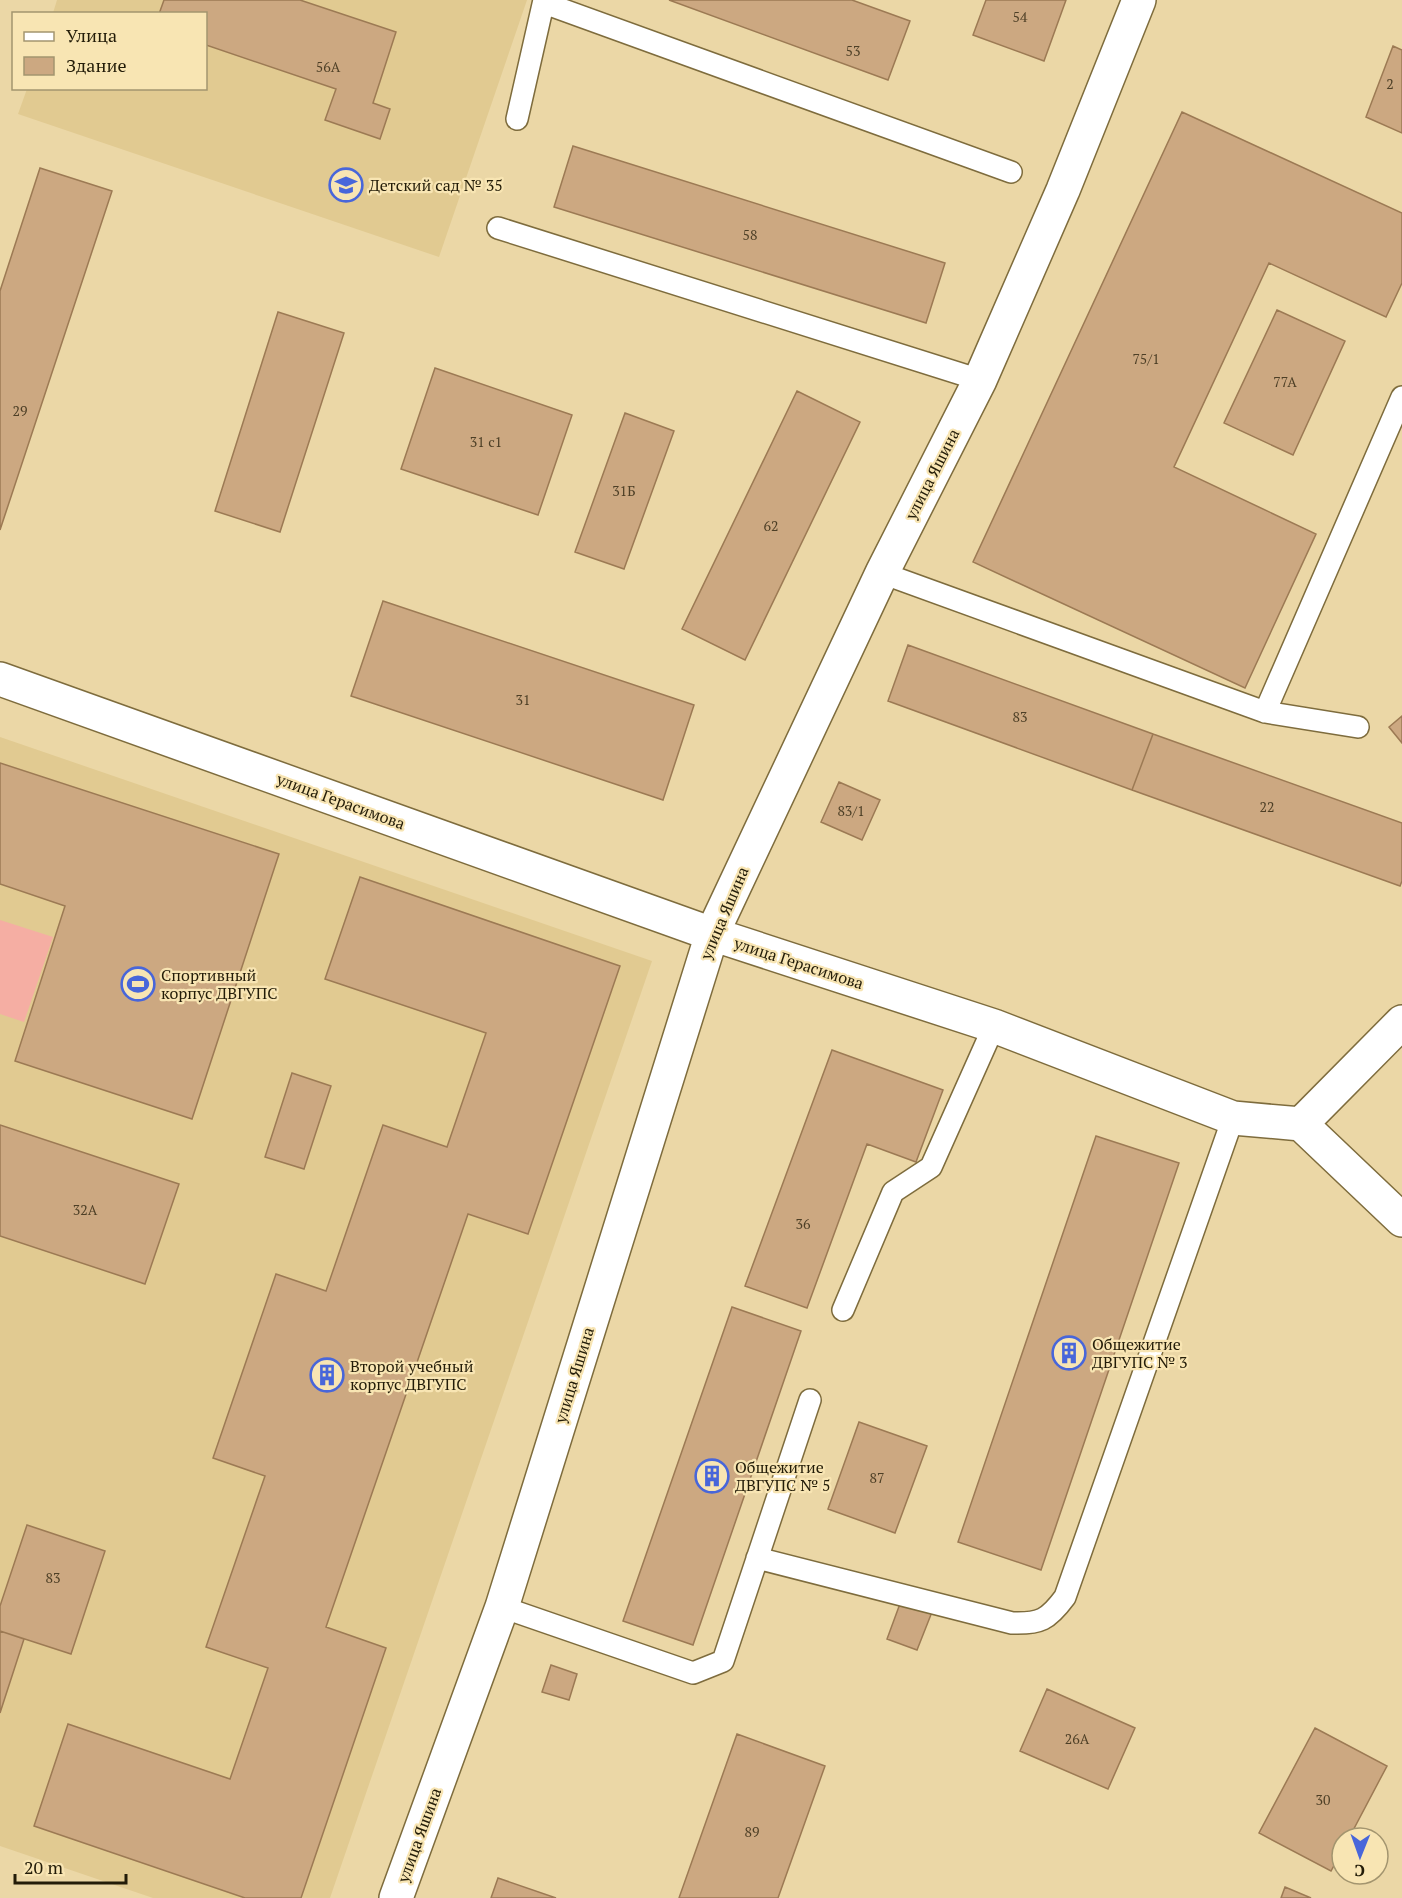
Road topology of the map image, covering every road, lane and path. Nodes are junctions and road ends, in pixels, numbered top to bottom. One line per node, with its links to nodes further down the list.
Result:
1 (1138, 0): 6 (street, улица Яшина)
2 (544, 2): 3 (lane); 4 (lane)
3 (517, 119)
4 (1011, 172)
5 (498, 228): 6 (lane)
6 (980, 380): 8 (street, улица Яшина)
7 (1402, 397): 10 (lane)
8 (882, 573): 10 (lane); 12 (street, улица Яшина)
9 (0, 679): 12 (street, улица Герасимова)
10 (1265, 712): 11 (lane)
11 (1358, 727)
12 (712, 934): 14 (street, улица Герасимова); 21 (street, улица Яшина)
13 (1402, 1022): 16 (street)
14 (994, 1026): 15 (street, улица Герасимова); 18 (lane)
15 (1233, 1118): 16 (street, улица Герасимова); 20 (lane)
16 (1301, 1124): 17 (street)
17 (1402, 1220)
18 (843, 1310)
19 (810, 1400): 20 (lane)
20 (756, 1558): 21 (lane)
21 (502, 1607): 22 (street, улица Яшина)
22 (396, 1898)

